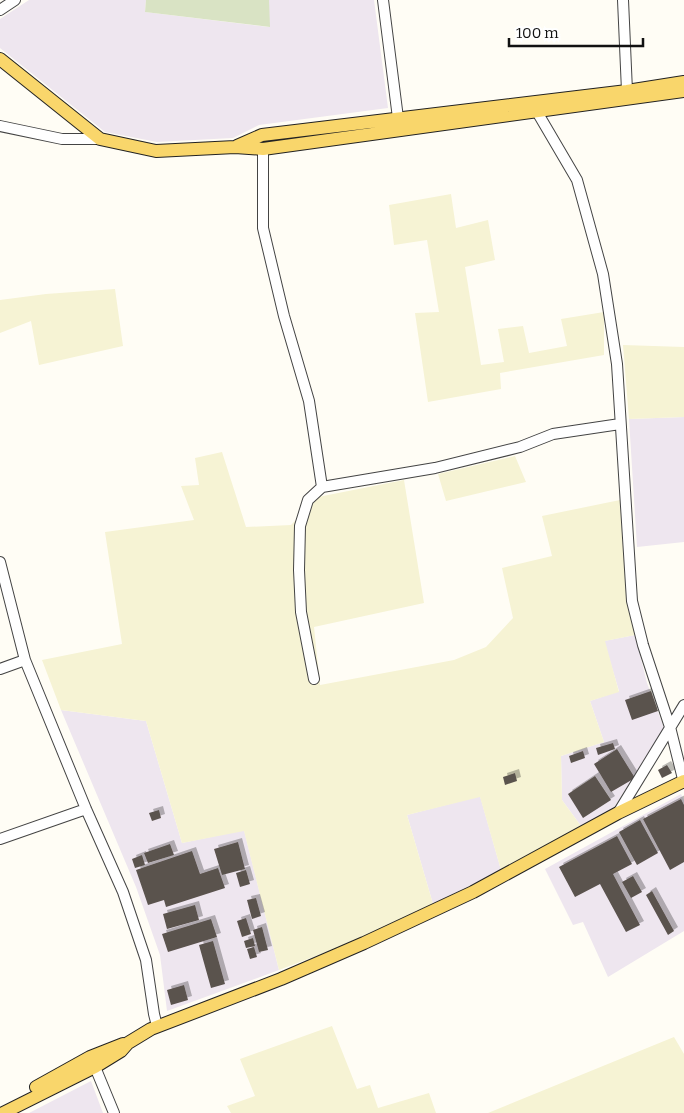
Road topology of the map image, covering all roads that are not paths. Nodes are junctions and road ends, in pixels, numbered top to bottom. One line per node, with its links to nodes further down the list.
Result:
1 (15, 0): 4 (street)
2 (383, 0): 10 (street)
3 (624, 0): 7 (street)
4 (0, 10)
5 (0, 59): 12 (main road)
6 (684, 82): 7 (main road)
7 (627, 90): 9 (main road)
8 (684, 91): 9 (main road)
9 (534, 107): 10 (main road); 14 (main road); 15 (street)
10 (398, 118): 13 (main road)
11 (0, 126): 12 (street)
12 (100, 139): 13 (main road)
13 (235, 147): 14 (main road)
14 (262, 149): 16 (street)
15 (620, 424): 16 (street); 22 (street)
16 (322, 488): 20 (street)
17 (0, 562): 18 (street)
18 (25, 660): 19 (street); 24 (street)
19 (0, 669)
20 (314, 679)
21 (684, 705): 22 (street)
22 (670, 727): 23 (street); 25 (street)
23 (684, 782): 25 (main road)
24 (86, 809): 26 (street); 27 (street)
25 (618, 813): 27 (main road)
26 (0, 839)
27 (157, 1026): 28 (main road)
28 (128, 1044): 29 (main road); 30 (main road)
29 (95, 1066): 31 (main road); 32 (street)
30 (0, 1105)
31 (3, 1113)
32 (114, 1113)

